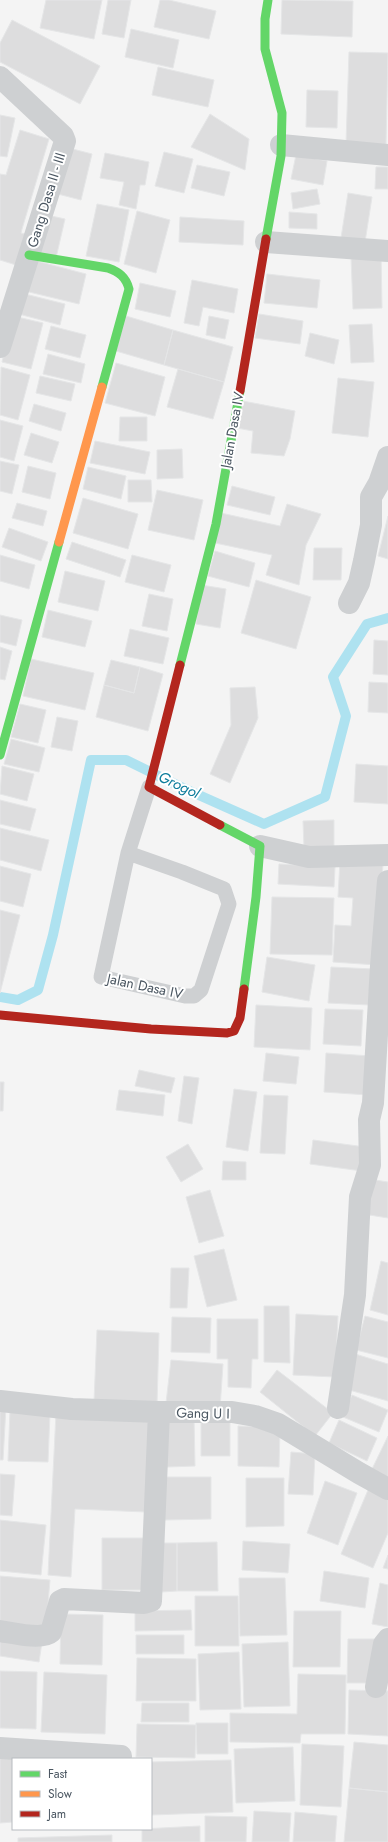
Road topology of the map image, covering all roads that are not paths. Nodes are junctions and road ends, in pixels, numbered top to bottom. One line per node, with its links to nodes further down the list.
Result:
1 (268, 0): 3 (street, Jalan Dasa IV)
2 (0, 77): 7 (street, Gang Dasa II - III)
3 (281, 145): 4 (street); 5 (street, Jalan Dasa IV)
4 (388, 155)
5 (266, 242): 6 (street); 12 (street, Jalan Dasa IV)
6 (388, 251)
7 (29, 255): 8 (street, Gang Dasa II - III); 11 (street)
8 (0, 347)
9 (388, 457): 10 (street)
10 (349, 603)
11 (0, 755)
12 (150, 785): 13 (street); 14 (lane, Jalan Dasa IV)
13 (260, 846): 15 (street); 17 (street)
14 (128, 853): 14 (lane, Jalan Dasa IV)
15 (388, 855)
16 (388, 881): 19 (street)
17 (0, 1015)
18 (0, 1401): 20 (street, Gang U I)
19 (338, 1408)
20 (159, 1412): 21 (street, Gang U I); 22 (street)
21 (388, 1488)
22 (0, 1631)
23 (388, 1639): 24 (street)
24 (376, 1687)
25 (0, 1748): 26 (street)
26 (121, 1756)

